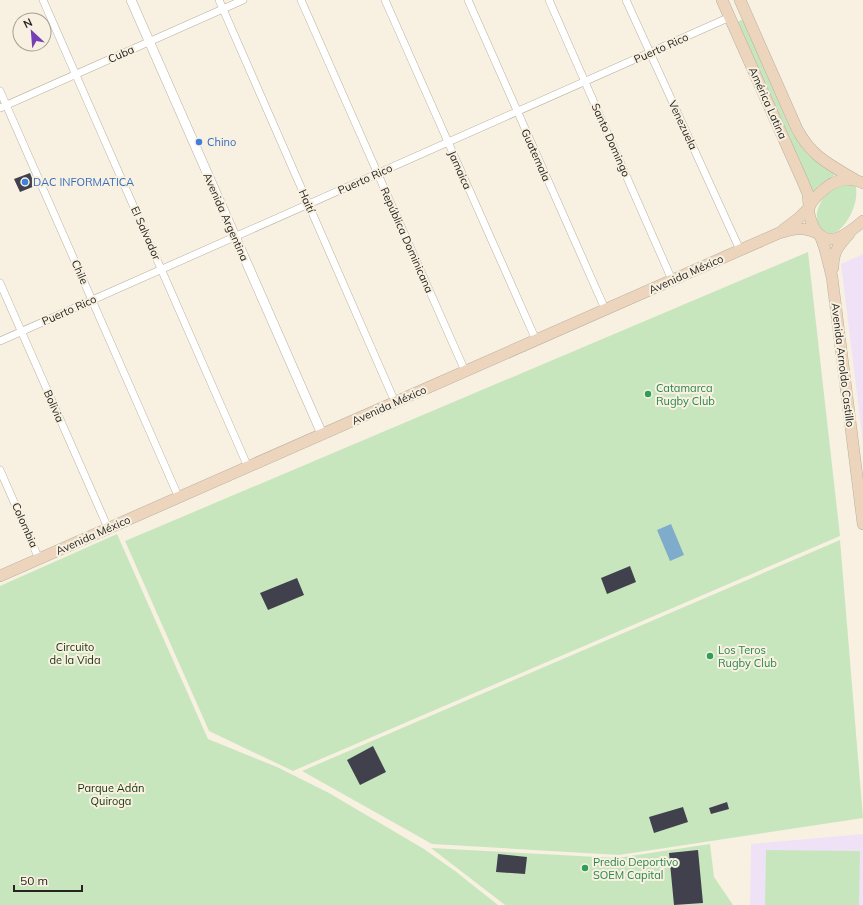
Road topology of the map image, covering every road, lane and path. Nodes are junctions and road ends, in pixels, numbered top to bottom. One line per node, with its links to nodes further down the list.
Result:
1 (43, 0): 16 (street, El Salvador)
2 (131, 0): 14 (street, Avenida Argentina)
3 (218, 0): 12 (street, Haití)
4 (243, 0): 12 (street, Cuba)
5 (301, 0): 22 (street, República Dominicana)
6 (385, 0): 21 (street, Jamaica)
7 (468, 0): 20 (street, Guatemala)
8 (549, 0): 17 (street, Santo Domingo)
9 (626, 0): 15 (street, Venezuela)
10 (722, 0): 13 (main road, América Latina)
11 (740, 0): 23 (main road, América Latina)
12 (222, 9): 14 (street, Cuba); 24 (street, Haití)
13 (730, 17): 15 (street, Puerto Rico); 25 (main road, América Latina)
14 (149, 42): 16 (street, Cuba); 30 (street, Avenida Argentina)
15 (650, 53): 17 (street, Puerto Rico); 31 (street, Venezuela)
16 (76, 74): 19 (street, Cuba); 32 (street, El Salvador)
17 (585, 82): 20 (street, Puerto Rico); 34 (street, Santo Domingo)
18 (0, 91): 19 (street, Chile)
19 (3, 106): 36 (street, Chile)
20 (517, 112): 21 (street, Puerto Rico); 37 (street, Guatemala)
21 (448, 142): 22 (street, Puerto Rico); 39 (street, Jamaica)
22 (378, 174): 24 (street, Puerto Rico); 41 (street, República Dominicana)
23 (861, 182): 25 (main road, Avenida México)
24 (308, 204): 30 (street, Puerto Rico); 42 (street, Haití)
25 (809, 207): 28 (main road, Avenida México); 29 (main road, América Latina)
26 (863, 221): 27 (main road)
27 (851, 231): 29 (main road, Avenida México); 33 (main road, Avenida Arnoldo Castillo)
28 (779, 233): 29 (main road, Avenida México); 31 (main road, Avenida México)
29 (818, 234): 33 (main road, Avenida Arnoldo Castillo)
30 (235, 237): 32 (street, Puerto Rico); 43 (street, Avenida Argentina)
31 (740, 250): 34 (main road, Avenida México)
32 (161, 269): 36 (street, Puerto Rico); 44 (street, El Salvador)
33 (832, 276): 47 (main road, Avenida Arnoldo Castillo)
34 (672, 280): 37 (main road, Avenida México)
35 (0, 283): 38 (street, Bolivia)
36 (92, 300): 38 (street, Puerto Rico); 46 (street, Chile)
37 (605, 310): 39 (main road, Avenida México)
38 (21, 331): 40 (street, Puerto Rico); 48 (street, Bolivia)
39 (536, 340): 41 (main road, Avenida México)
40 (0, 341)
41 (465, 371): 42 (main road, Avenida México)
42 (395, 402): 43 (main road, Avenida México)
43 (322, 434): 44 (main road, Avenida México)
44 (248, 467): 46 (main road, Avenida México)
45 (0, 470): 49 (street, Colombia)
46 (179, 498): 48 (main road, Avenida México)
47 (863, 524)
48 (108, 528): 49 (main road, Avenida México)
49 (39, 559): 50 (main road, Avenida México)
50 (0, 576)

